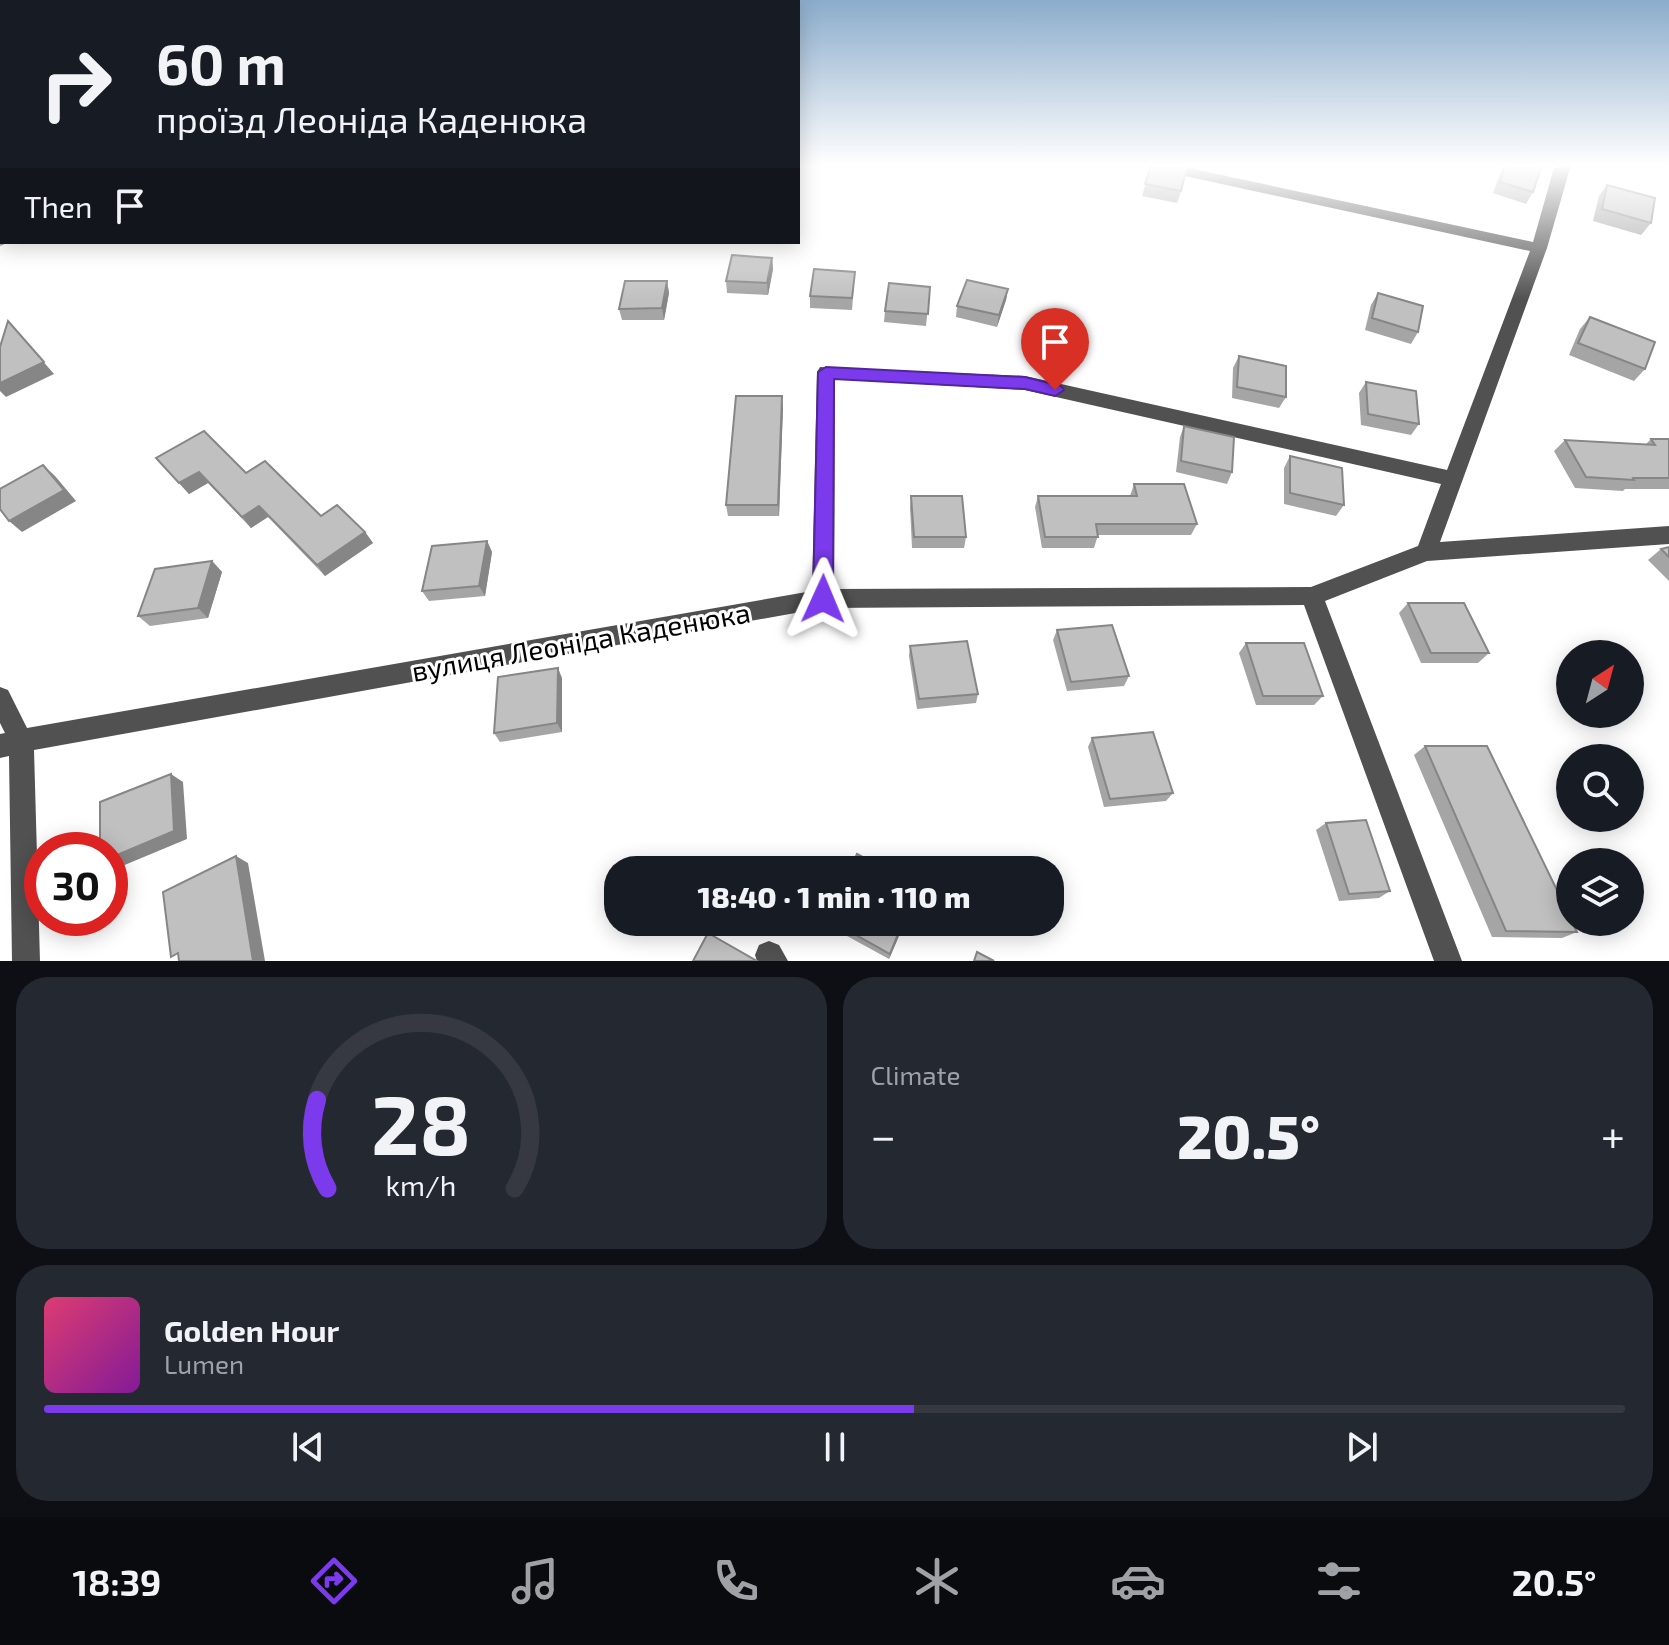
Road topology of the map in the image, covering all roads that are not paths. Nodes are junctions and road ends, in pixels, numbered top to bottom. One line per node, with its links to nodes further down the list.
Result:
1 (1362, 210): 3 (street)
2 (1549, 210): 3 (street)
3 (1539, 248): 4 (street)
4 (1454, 479): 6 (street); 8 (street)
5 (1669, 535): 6 (street, вулиця Леоніда Каденюка)
6 (1426, 552): 7 (street, вулиця Леоніда Каденюка)
7 (1312, 596): 8 (street, вулиця Леоніда Каденюка); 12 (street)
8 (823, 599): 10 (street, вулиця Леоніда Каденюка)
9 (0, 698): 10 (street)
10 (10, 744): 11 (street)
11 (26, 961)
12 (1448, 961)

